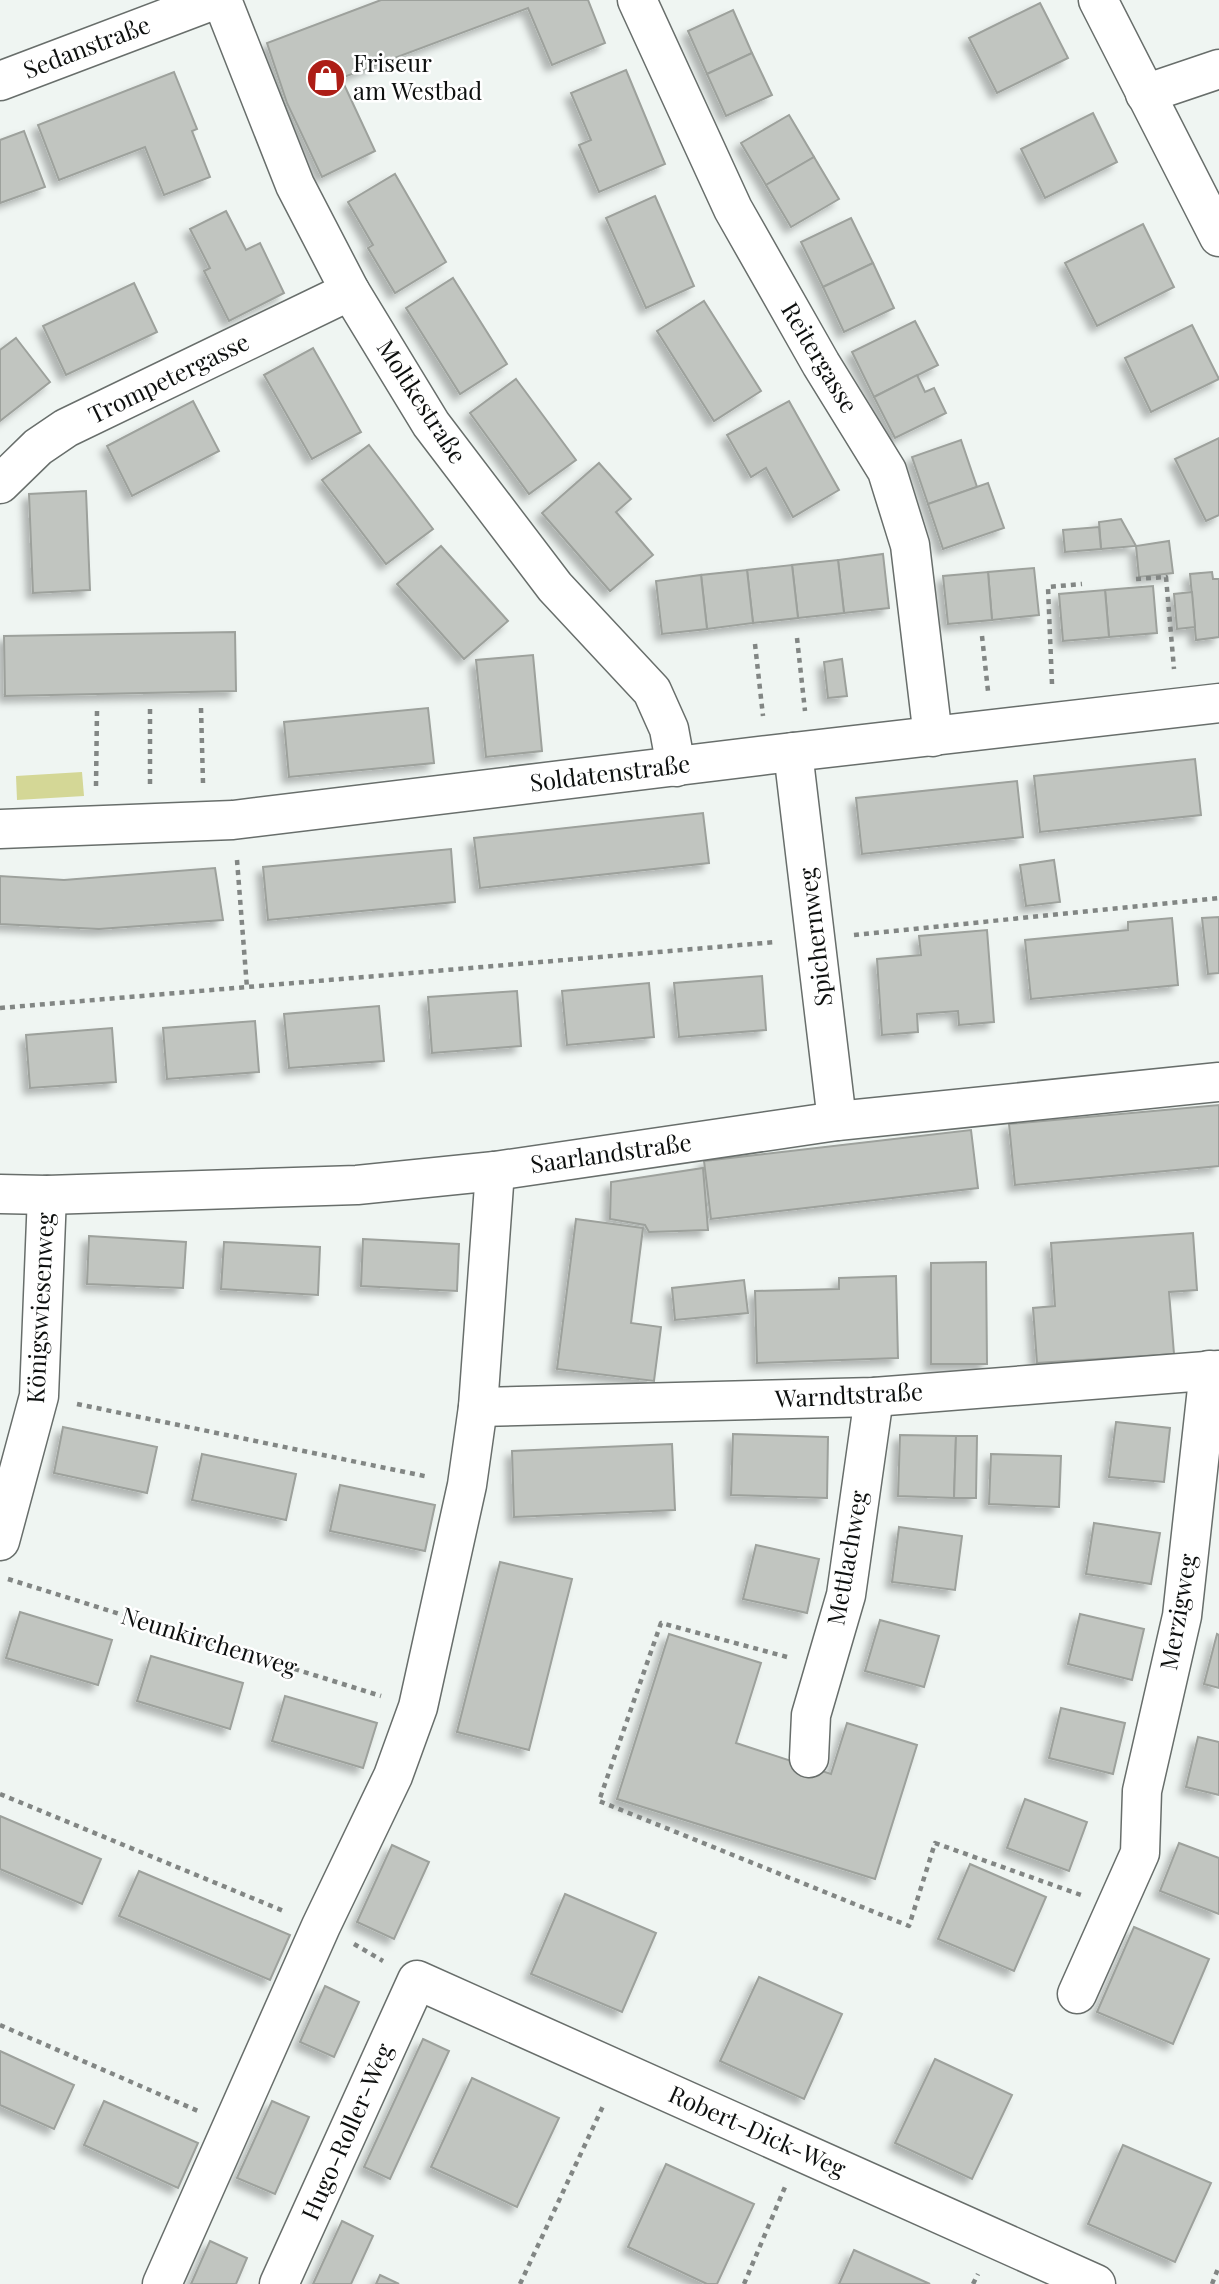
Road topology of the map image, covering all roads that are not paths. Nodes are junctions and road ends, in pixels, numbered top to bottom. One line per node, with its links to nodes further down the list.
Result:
1 (214, 0): 6 (street, Sedanstraße)
2 (222, 0): 9 (street, Moltkestraße)
3 (637, 0): 12 (street, Reitergasse)
4 (1098, 0): 7 (street)
5 (1219, 69): 7 (street)
6 (0, 81)
7 (1145, 94): 8 (street)
8 (1218, 232)
9 (350, 291): 10 (street, Trompetergasse); 14 (street, Moltkestraße)
10 (0, 484)
11 (1219, 703): 12 (street, Soldatenstraße)
12 (933, 737): 13 (street, Soldatenstraße)
13 (790, 752): 14 (street, Soldatenstraße); 17 (street, Spichernweg)
14 (676, 766): 15 (street, Soldatenstraße)
15 (0, 829)
16 (1219, 1082): 17 (street, Saarlandstraße)
17 (837, 1121): 18 (street, Saarlandstraße)
18 (495, 1171): 20 (street, Saarlandstraße); 23 (street)
19 (0, 1194): 20 (street, Saarlandstraße)
20 (47, 1195): 24 (street, Königswiesenweg)
21 (1214, 1370): 22 (street, Warndtstraße); 27 (street, Merzigweg)
22 (874, 1397): 23 (street, Warndtstraße); 25 (street, Mettlachweg)
23 (478, 1407): 28 (street)
24 (0, 1541)
25 (809, 1758)
26 (417, 1980): 29 (street, Hugo-Roller-Weg); 30 (street, Robert-Dick-Weg)
27 (1077, 1994)
28 (162, 2284)
29 (279, 2284)
30 (1096, 2284)

